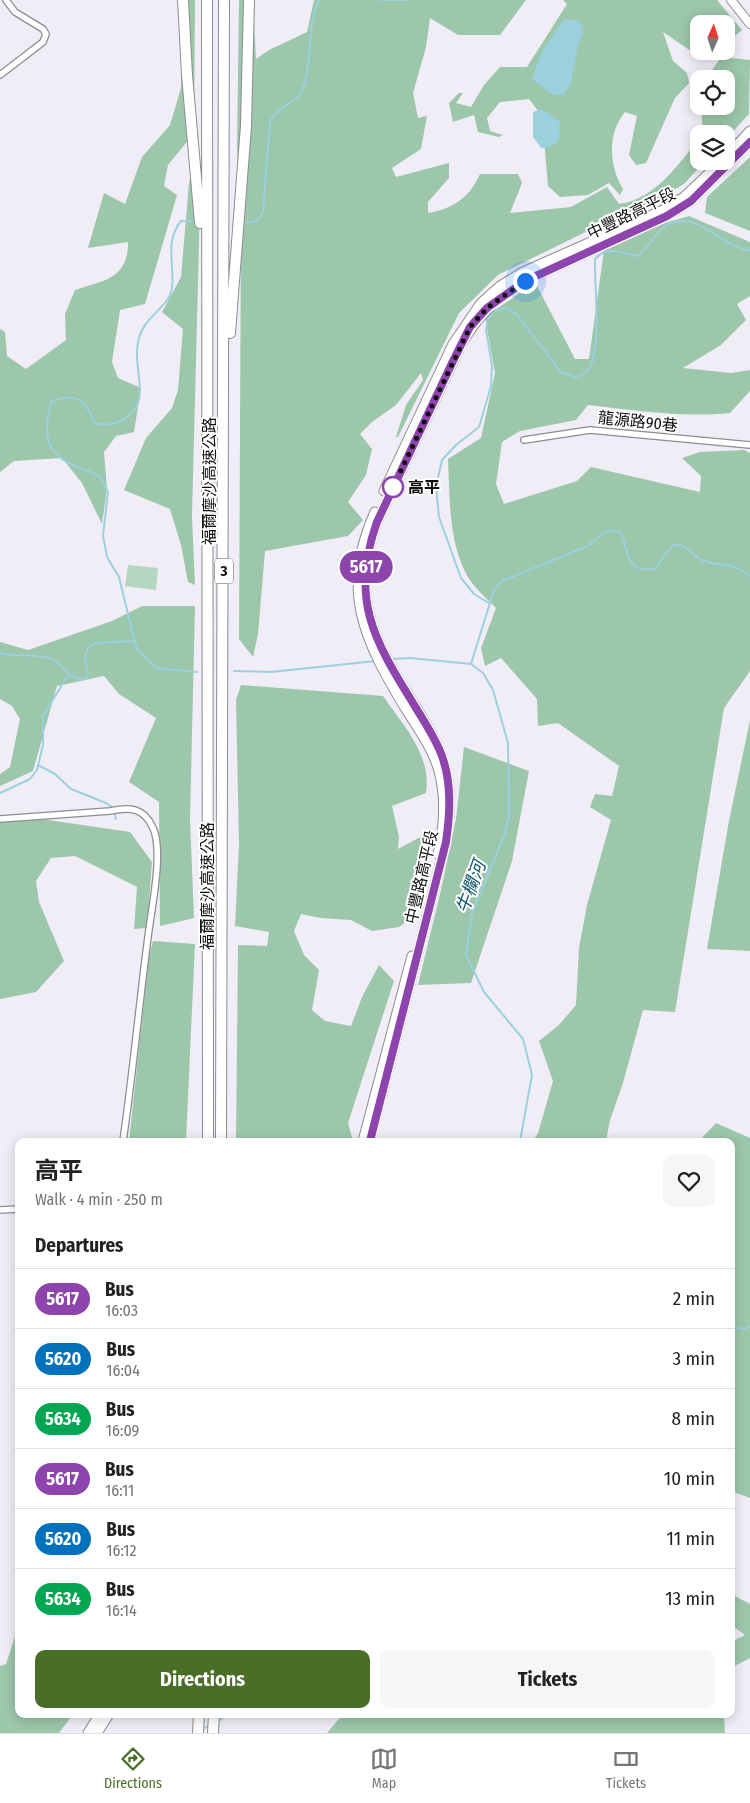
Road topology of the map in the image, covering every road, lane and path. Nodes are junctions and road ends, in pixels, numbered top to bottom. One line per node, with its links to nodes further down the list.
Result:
1 (6, 0): 8 (street)
2 (183, 0): 14 (highway)
3 (207, 0): 14 (highway, 福爾摩沙高速公路 / 3)
4 (224, 0): 15 (highway, 福爾摩沙高速公路 / 3)
5 (249, 0): 15 (highway)
6 (731, 0): 7 (street)
7 (750, 24)
8 (0, 75)
9 (750, 131): 11 (main road)
10 (750, 142): 13 (main road, 中豐路高平段)
11 (735, 147)
12 (712, 170): 13 (main road, 中豐路高平段)
13 (563, 259): 19 (main road, 中豐路高平段)
14 (206, 286): 21 (highway, 福爾摩沙高速公路 / 3)
15 (224, 401): 22 (highway, 福爾摩沙高速公路 / 3)
16 (524, 440): 17 (street, 龍源路90巷)
17 (750, 445)
18 (0, 819): 20 (street)
19 (379, 1092): 23 (main road); 24 (main road)
20 (122, 1138)
21 (208, 1138)
22 (221, 1138)
23 (364, 1138)
24 (371, 1138)
25 (15, 1209): 26 (street)
26 (0, 1210)
27 (97, 1718): 31 (main road)
28 (106, 1718): 32 (main road)
29 (199, 1718): 33 (highway)
30 (214, 1718): 34 (highway)
31 (88, 1733)
32 (96, 1733)
33 (198, 1733)
34 (213, 1733)

